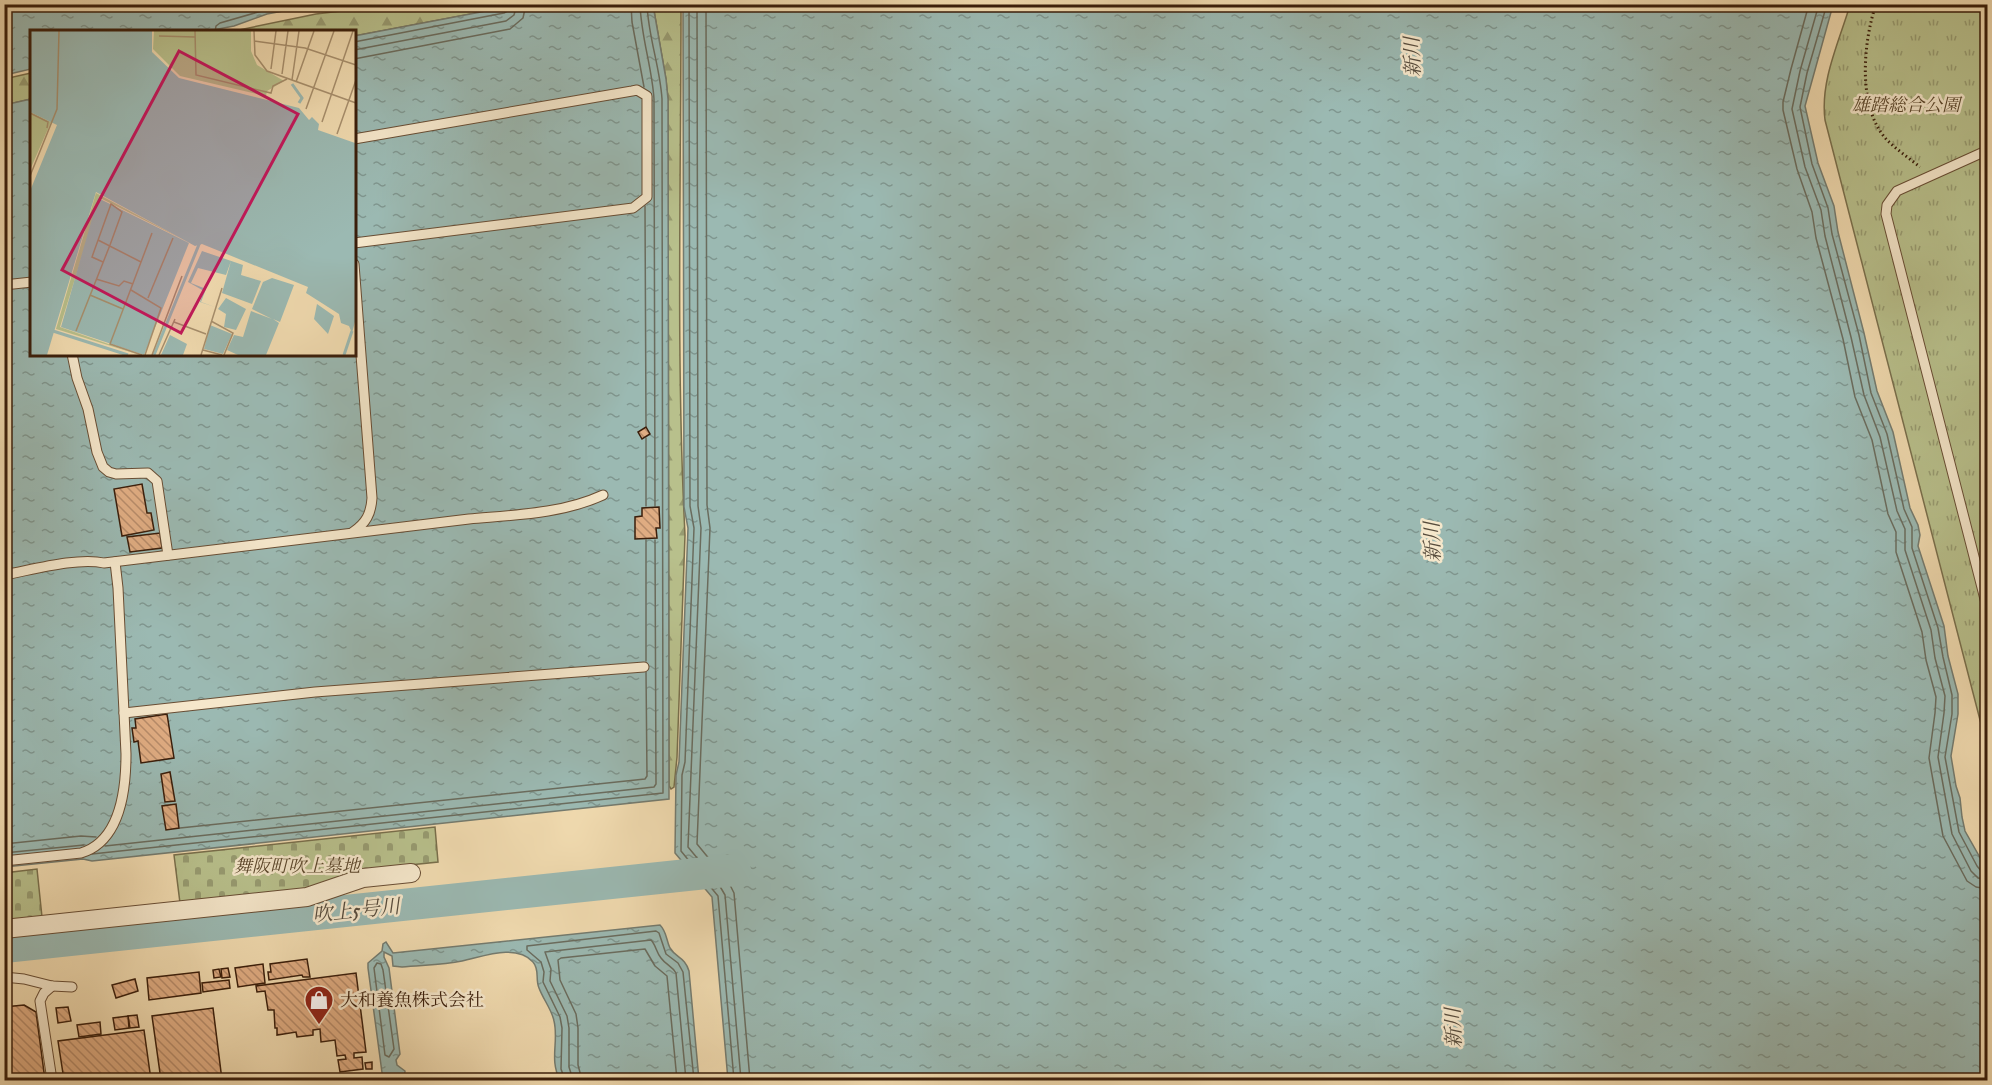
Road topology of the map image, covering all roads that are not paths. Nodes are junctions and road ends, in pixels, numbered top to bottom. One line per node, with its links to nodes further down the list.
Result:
1 (356, 139): 3 (lane)
2 (1988, 150): 13 (lane)
3 (356, 243)
4 (30, 282): 5 (lane)
5 (4, 285)
6 (356, 290): 9 (lane)
7 (72, 356): 10 (lane)
8 (603, 495): 9 (lane)
9 (352, 533): 10 (lane)
10 (168, 555): 11 (lane)
11 (115, 562): 12 (lane); 15 (lane)
12 (4, 575)
13 (1988, 611)
14 (644, 667): 15 (lane)
15 (124, 713): 16 (lane)
16 (4, 861)
17 (411, 873): 18 (street)
18 (4, 929)
19 (4, 977): 20 (lane)
20 (52, 986): 21 (lane); 22 (lane)
21 (72, 987)
22 (52, 1080)

